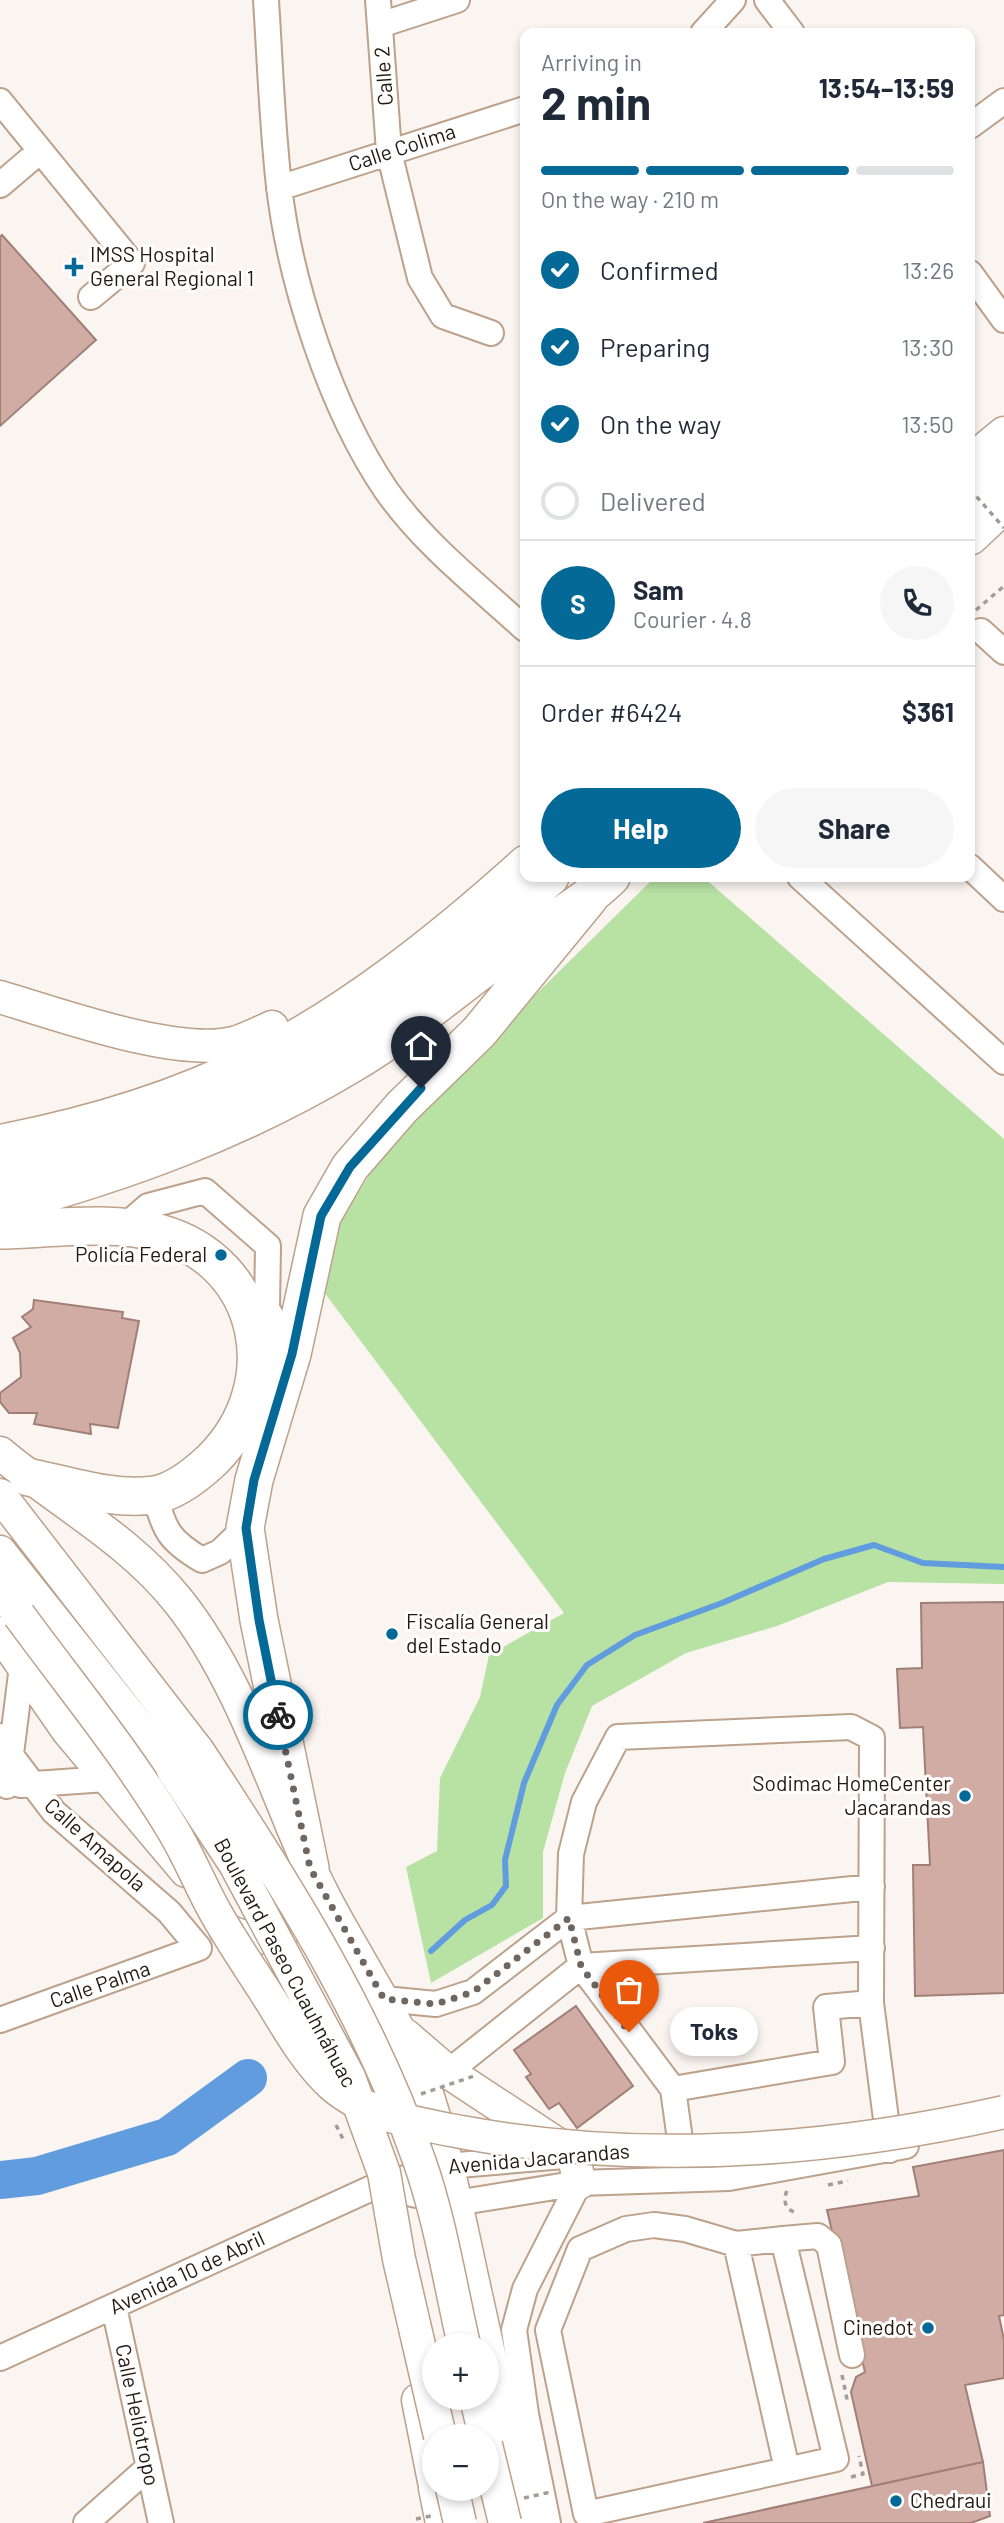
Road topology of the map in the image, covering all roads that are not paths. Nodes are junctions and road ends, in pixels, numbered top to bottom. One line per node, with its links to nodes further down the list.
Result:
1 (266, 0): 16 (street)
2 (378, 0): 6 (street, Calle 2)
3 (457, 0): 6 (street)
4 (733, 0): 7 (street)
5 (767, 0): 8 (street)
6 (380, 25): 14 (street, Calle 2)
7 (708, 28)
8 (788, 28)
9 (0, 101): 13 (street)
10 (1004, 101): 12 (street)
11 (520, 111): 14 (street, Calle Colima)
12 (975, 122)
13 (40, 151): 15 (street); 18 (street)
14 (389, 152): 16 (street, Calle Colima); 20 (street, Calle 2)
15 (0, 185)
16 (279, 188): 30 (street)
17 (975, 280): 19 (street)
18 (92, 298)
19 (1004, 320)
20 (491, 333)
21 (1004, 433): 22 (main road)
22 (975, 457)
23 (1004, 465): 24 (highway)
24 (975, 488)
25 (1004, 504): 27 (highway)
26 (1004, 526): 28 (main road)
27 (975, 531)
28 (975, 552)
29 (975, 623): 31 (street)
30 (520, 624)
31 (1004, 652)
32 (520, 866): 38 (main road)
33 (975, 872): 37 (street)
34 (544, 882): 42 (highway)
35 (806, 882): 40 (street)
36 (600, 887): 43 (highway); 46 (highway)
37 (1004, 899)
38 (408, 958): 39 (main road); 41 (main road)
39 (0, 997)
40 (1004, 1062)
41 (0, 1141)
42 (0, 1171)
43 (0, 1206)
44 (124, 1227): 45 (highway); 46 (street); 49 (highway)
45 (0, 1230)
46 (292, 1354): 50 (highway)
47 (0, 1453): 48 (main road, Boulevard Paseo Cuauhnáhuac)
48 (14, 1486): 49 (highway); 58 (main road, Boulevard Paseo Cuauhnáhuac); 87 (main road, Boulevard Paseo Cuauhnáhuac, bridge)
49 (155, 1495): 50 (street)
50 (246, 1528): 58 (highway)
51 (0, 1552): 52 (main road, Boulevard Paseo Cuauhnáhuac)
52 (11, 1605): 53 (main road, Boulevard Paseo Cuauhnáhuac); 74 (main road, bridge); 94 (main road, Boulevard Paseo Cuauhnáhuac, bridge)
53 (22, 1666): 55 (street); 56 (main road, Boulevard Paseo Cuauhnáhuac)
54 (0, 1736): 55 (street, Calle Amapola)
55 (12, 1758): 57 (street, Calle Amapola)
56 (106, 1779): 57 (street); 61 (main road, Boulevard Paseo Cuauhnáhuac)
57 (13, 1786): 62 (street, Calle Amapola)
58 (310, 1868): 61 (main road); 65 (main road, Boulevard Paseo Cuauhnáhuac)
59 (872, 1887): 60 (street); 60 (street); 63 (street)
60 (569, 1918): 64 (street); 65 (street)
61 (225, 1929): 67 (main road, Boulevard Paseo Cuauhnáhuac)
62 (199, 1948): 68 (street, Calle Palma)
63 (872, 1948): 64 (street); 66 (street)
64 (581, 1966): 70 (street); 71 (street)
65 (384, 1999): 69 (main road, Boulevard Paseo Cuauhnáhuac)
66 (871, 2003): 71 (street); 75 (street)
67 (287, 2018): 83 (main road, Boulevard Paseo Cuauhnáhuac, bridge); 83 (main road)
68 (0, 2020)
69 (401, 2032): 70 (main road); 82 (main road, Boulevard Paseo Cuauhnáhuac)
70 (448, 2072): 72 (main road)
71 (673, 2089): 78 (street)
72 (477, 2092): 80 (main road); 82 (main road)
73 (1004, 2096): 75 (street, Avenida Jacarandas)
74 (1004, 2112)
75 (886, 2124): 77 (street, Avenida Jacarandas); 79 (street)
76 (1004, 2125): 79 (street, Avenida Jacarandas)
77 (735, 2143): 78 (street, Avenida Jacarandas); 81 (street)
78 (681, 2147): 80 (street, Avenida Jacarandas)
79 (890, 2150): 81 (street, Avenida Jacarandas)
80 (577, 2169): 81 (street, Avenida Jacarandas); 82 (street, Avenida Jacarandas); 82 (street, Avenida Jacarandas); 95 (street)
81 (738, 2177)
82 (443, 2185): 83 (street, Avenida Jacarandas); 88 (main road); 89 (main road, Boulevard Paseo Cuauhnáhuac)
83 (385, 2186): 86 (street, Avenida 10 de Abril); 93 (main road, Boulevard Paseo Cuauhnáhuac)
84 (783, 2239): 85 (street); 90 (street); 97 (street)
85 (736, 2244): 97 (street); 97 (street)
86 (114, 2307): 91 (street, Avenida 10 de Abril); 96 (street, Calle Heliotropo)
87 (461, 2333)
88 (471, 2333)
89 (475, 2333)
90 (852, 2355)
91 (0, 2358)
92 (494, 2410): 95 (main road, Boulevard Paseo Cuauhnáhuac)
93 (424, 2424)
94 (437, 2424)
95 (501, 2433): 104 (main road, Boulevard Paseo Cuauhnáhuac, bridge); 105 (main road, Boulevard Paseo Cuauhnáhuac); 106 (street)
96 (149, 2467): 100 (street); 101 (street, Calle Heliotropo)
97 (787, 2469)
98 (438, 2501): 102 (main road)
99 (455, 2501): 103 (main road, bridge)
100 (86, 2523)
101 (161, 2523)
102 (442, 2523)
103 (460, 2523)
104 (505, 2523)
105 (529, 2523)
106 (548, 2523)

